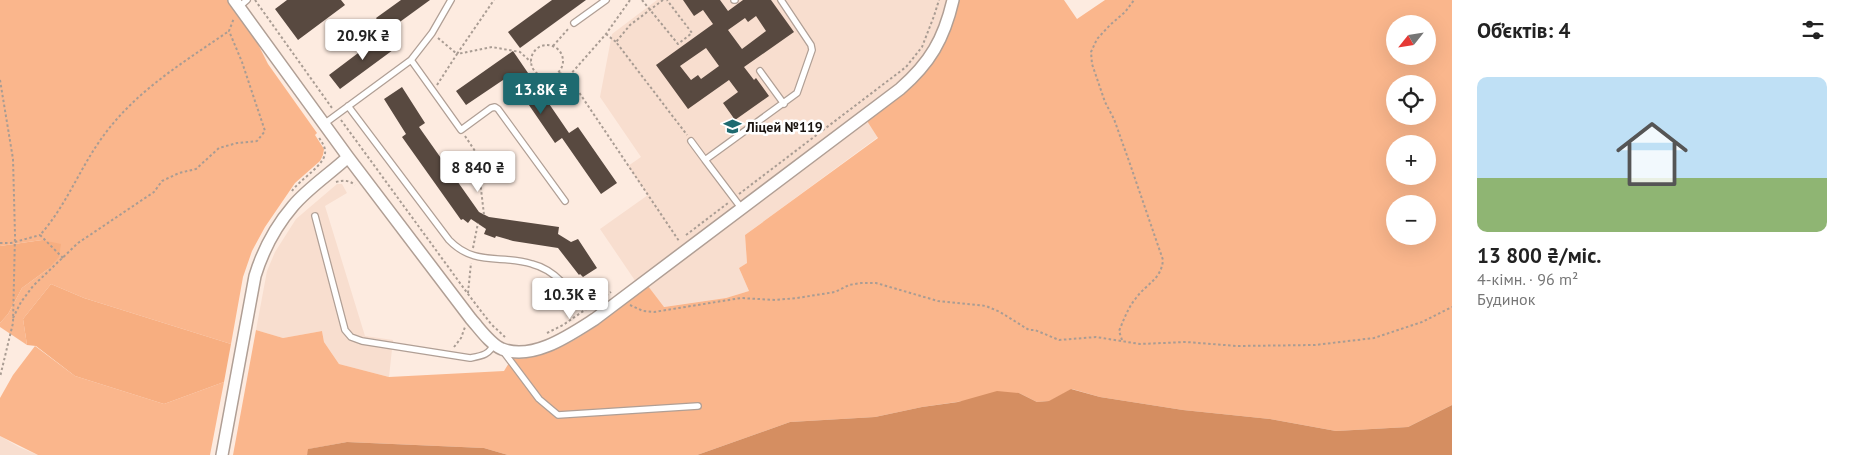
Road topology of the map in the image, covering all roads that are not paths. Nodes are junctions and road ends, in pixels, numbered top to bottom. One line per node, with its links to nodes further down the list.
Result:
1 (451, 0): 7 (lane)
2 (606, 0): 6 (lane)
3 (781, 0): 9 (lane)
4 (954, 0): 16 (street)
5 (240, 2): 11 (street)
6 (574, 23)
7 (411, 60): 10 (lane); 15 (lane)
8 (760, 71): 9 (lane)
9 (784, 104): 14 (lane)
10 (348, 106): 11 (lane); 18 (lane)
11 (324, 124): 13 (street)
12 (691, 140): 14 (lane)
13 (348, 158): 19 (street); 21 (street)
14 (705, 160): 16 (lane)
15 (565, 200)
16 (742, 209): 19 (street)
17 (315, 216): 19 (lane)
18 (562, 282)
19 (497, 346): 20 (lane)
20 (698, 406)
21 (222, 455)

